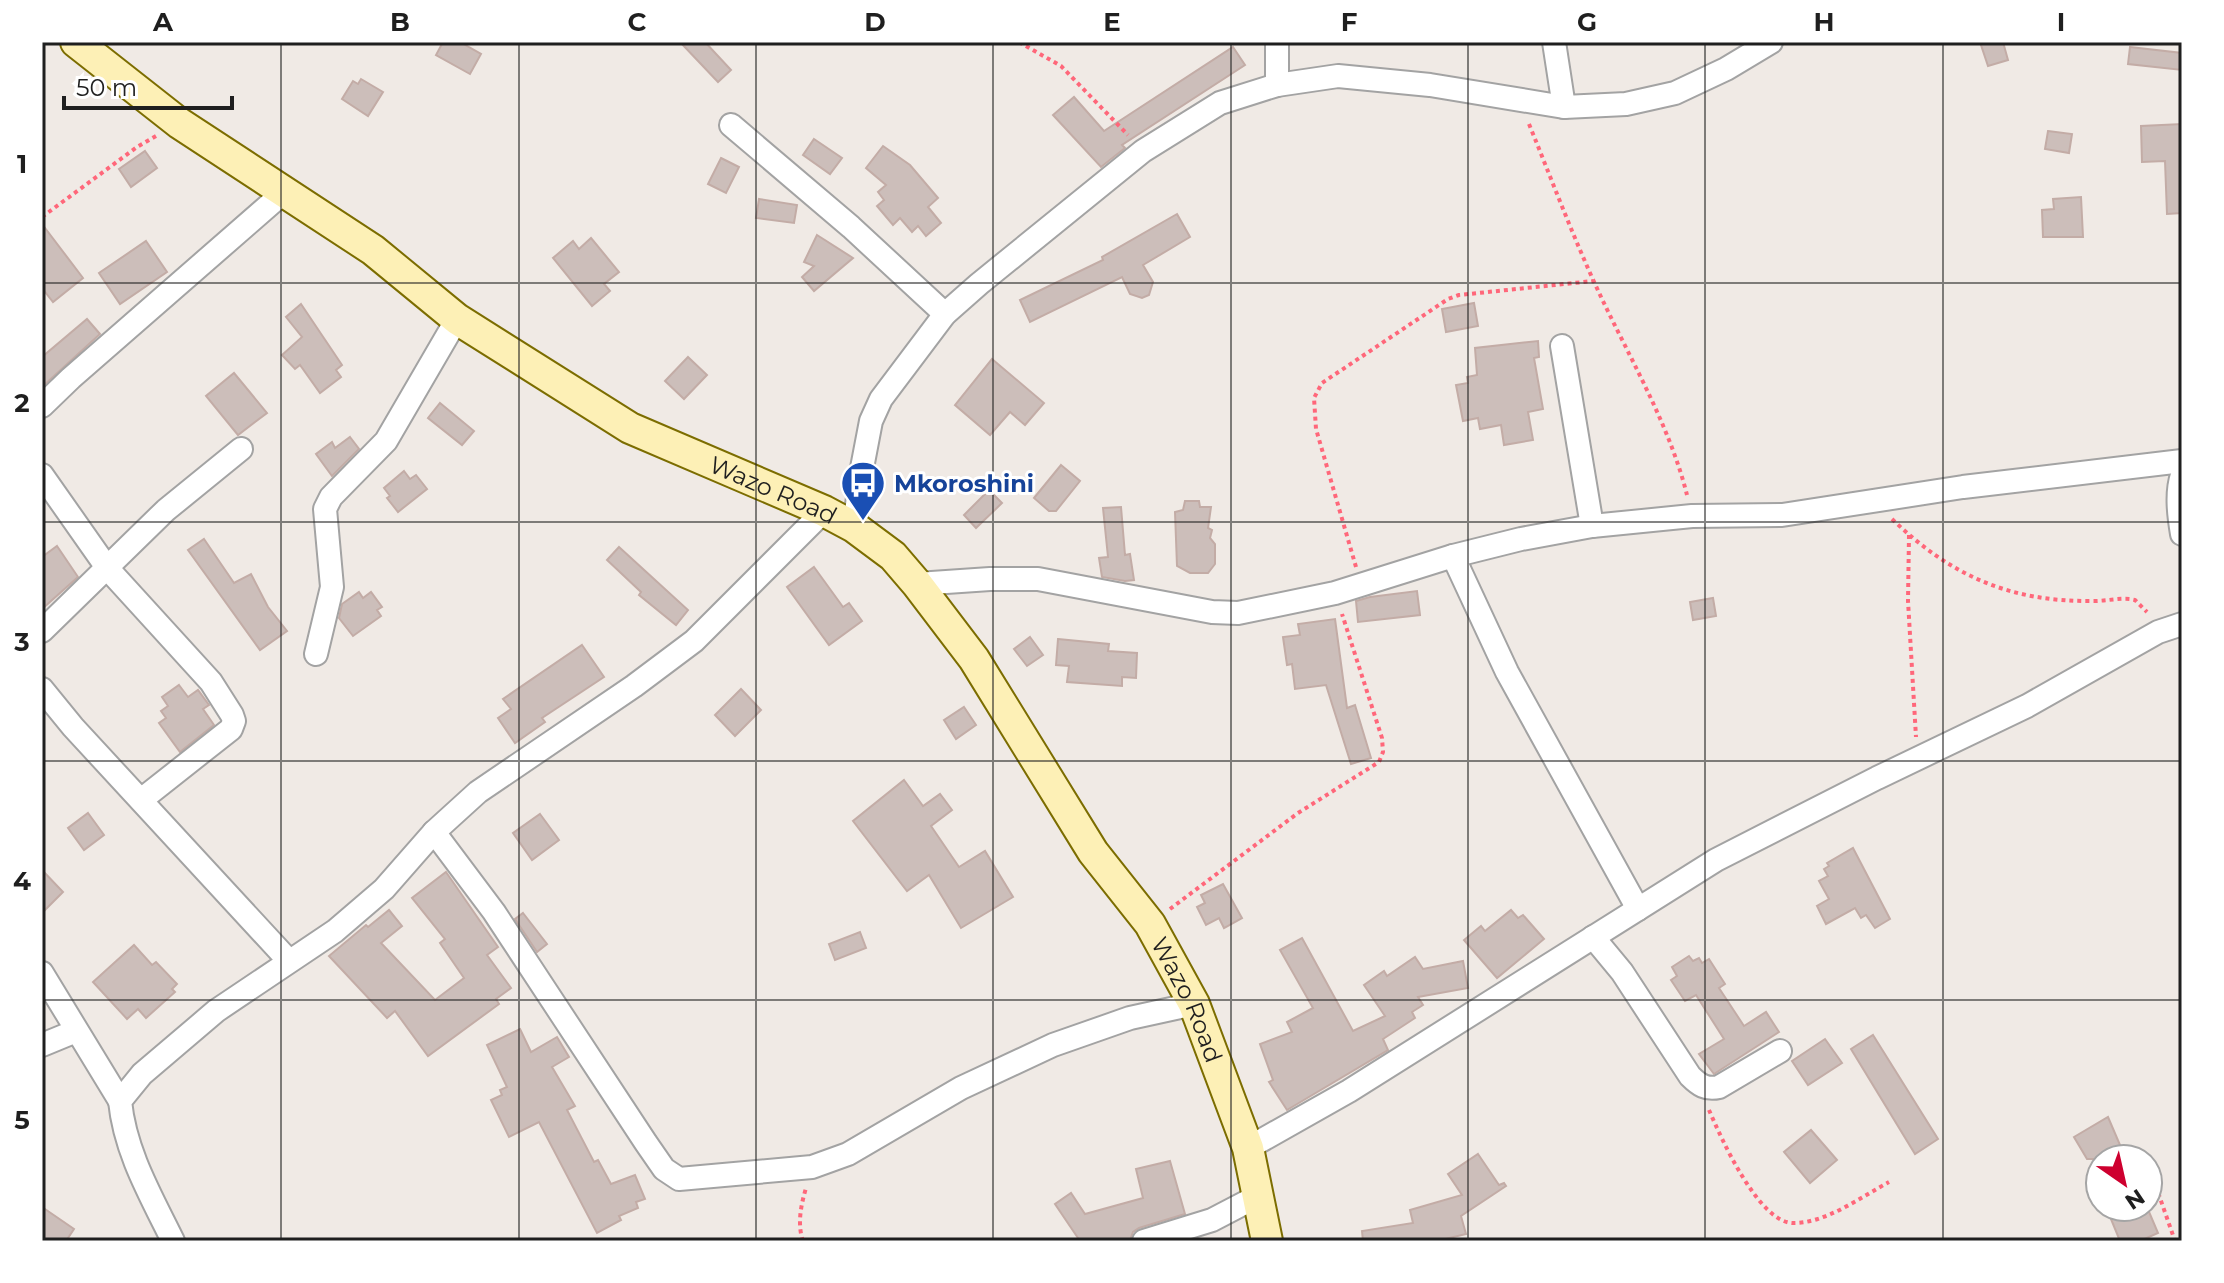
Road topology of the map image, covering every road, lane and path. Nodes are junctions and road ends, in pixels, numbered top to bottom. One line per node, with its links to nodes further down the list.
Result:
1 (76, 42): 9 (main road, Wazo Road)
2 (1019, 42): 11 (path)
3 (1277, 42): 6 (street)
4 (1554, 42): 8 (street)
5 (1771, 42): 8 (street)
6 (1277, 85): 7 (street); 11 (street)
7 (1519, 100): 8 (street); 14 (path)
8 (1564, 107)
9 (179, 123): 12 (main road, Wazo Road); 13 (path)
10 (731, 125): 15 (street)
11 (1143, 151): 15 (street)
12 (283, 193): 16 (main road, Wazo Road); 18 (street)
13 (42, 217)
14 (1593, 281): 25 (path); 33 (path)
15 (945, 314): 27 (street)
16 (457, 319): 24 (main road, Wazo Road); 38 (street)
17 (1562, 346): 26 (street)
18 (42, 406)
19 (241, 449): 31 (street)
20 (2182, 461): 23 (street)
21 (42, 475): 31 (street)
22 (2182, 475): 28 (street)
23 (1874, 502): 25 (street); 29 (path)
24 (824, 511): 27 (main road, Wazo Road); 42 (street)
25 (1692, 516): 26 (street)
26 (1592, 526): 30 (street)
27 (854, 527): 32 (main road, Wazo Road)
28 (2182, 534)
29 (1909, 535): 37 (path); 40 (path)
30 (1453, 556): 33 (street); 43 (street)
31 (108, 569): 36 (street); 41 (street)
32 (917, 584): 34 (street); 44 (main road, Wazo Road)
33 (1362, 586): 34 (street)
34 (1335, 593): 44 (path)
35 (2182, 624): 37 (street)
36 (42, 631)
37 (2158, 632): 40 (street)
38 (316, 654)
39 (42, 689): 41 (street)
40 (1916, 759): 43 (street)
41 (141, 800): 46 (street)
42 (434, 832): 46 (street); 55 (street)
43 (1638, 909): 45 (street)
44 (1150, 924): 48 (main road, Wazo Road)
45 (1593, 937): 52 (street); 54 (street)
46 (289, 961): 53 (street)
47 (42, 973): 49 (street)
48 (1194, 1004): 54 (main road, Wazo Road); 55 (street)
49 (76, 1031): 50 (street); 53 (street)
50 (42, 1045)
51 (1780, 1051): 52 (street)
52 (1701, 1085): 56 (path)
53 (120, 1101): 59 (street)
54 (1248, 1148): 57 (main road, Wazo Road)
55 (812, 1167): 60 (path)
56 (1889, 1182)
57 (1258, 1196): 61 (street); 62 (main road, Wazo Road)
58 (2164, 1210): 63 (path)
59 (173, 1241)
60 (803, 1241)
61 (1144, 1241)
62 (1267, 1241)
63 (2175, 1241)

